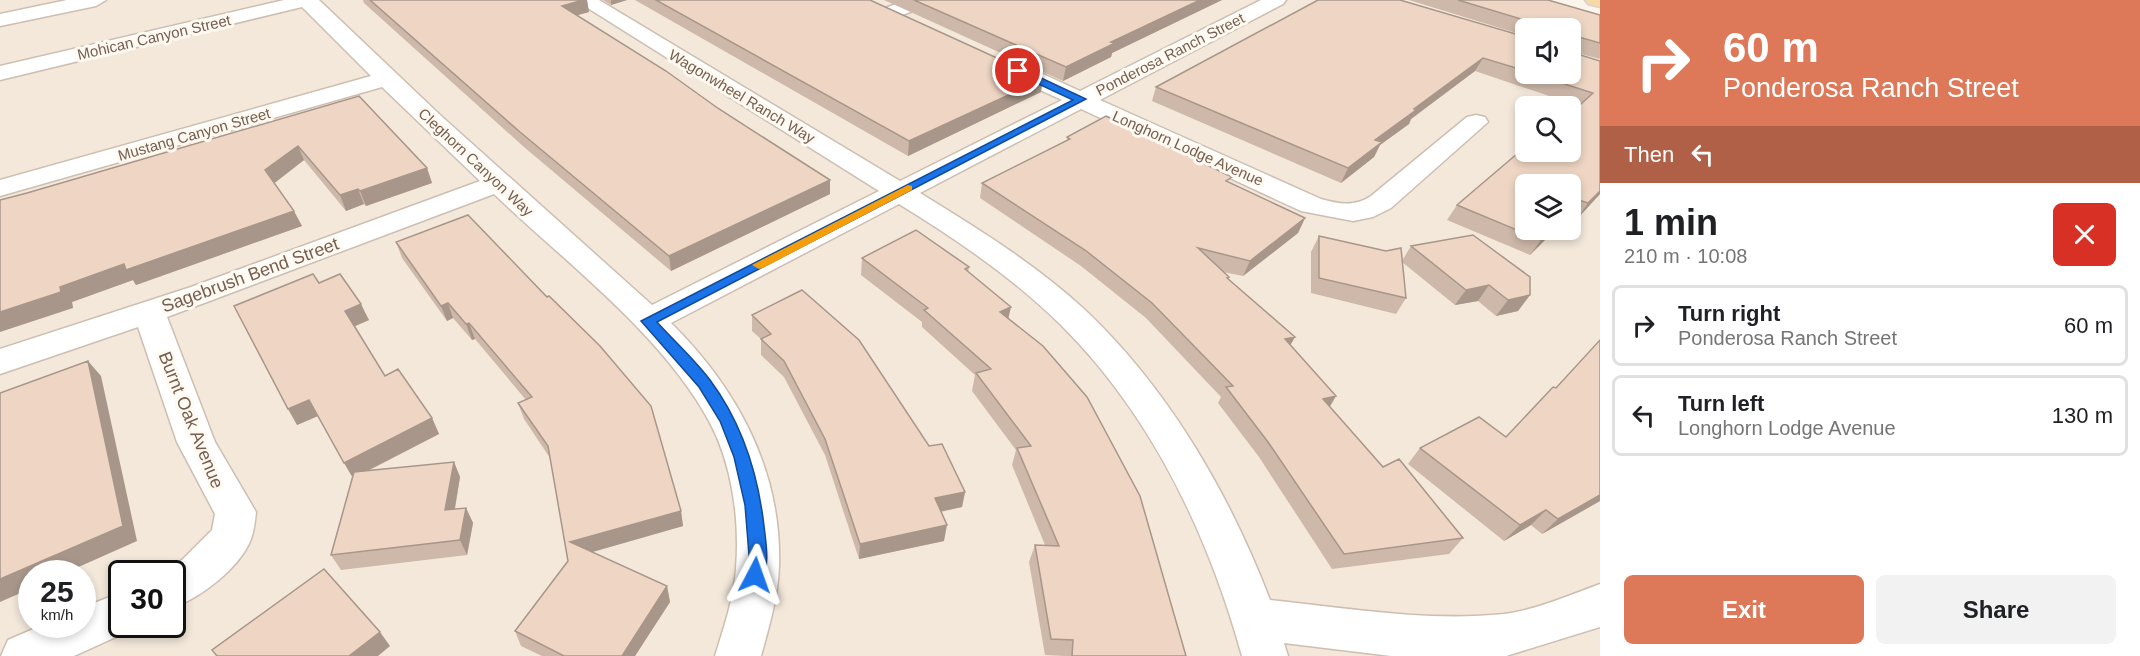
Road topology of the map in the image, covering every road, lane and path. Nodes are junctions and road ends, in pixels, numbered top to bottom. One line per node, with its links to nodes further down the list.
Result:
1 (31, 0): 9 (street)
2 (96, 0): 10 (street)
3 (307, 0): 13 (street, Mohican Canyon Street); 14 (street, Cleghorn Canyon Way)
4 (585, 0): 19 (street, Wagonwheel Ranch Way)
5 (924, 0): 11 (street)
6 (1276, 0): 15 (street, Ponderosa Ranch Street)
7 (1595, 0): 8 (main road)
8 (1600, 2)
9 (0, 6)
10 (0, 20)
11 (923, 28)
12 (986, 57): 15 (street, Longhorn Lodge Avenue)
13 (0, 73)
14 (388, 78): 17 (street, Cleghorn Canyon Way); 18 (street, Mustang Canyon Street)
15 (1081, 99): 16 (street, Longhorn Lodge Avenue); 19 (street, Ponderosa Ranch Street)
16 (1476, 122)
17 (498, 183): 20 (street, Sagebrush Bend Street); 21 (street, Cleghorn Canyon Way)
18 (0, 188)
19 (900, 192): 21 (street, Ponderosa Ranch Street); 26 (street, Wagonwheel Ranch Way)
20 (148, 312): 22 (street, Sagebrush Bend Street); 23 (street, Burnt Oak Avenue)
21 (648, 321): 28 (street, Cleghorn Canyon Way)
22 (0, 362)
23 (186, 580)
24 (1600, 603): 26 (street)
25 (108, 618): 27 (street)
26 (1260, 638)
27 (24, 656)
28 (738, 656)

